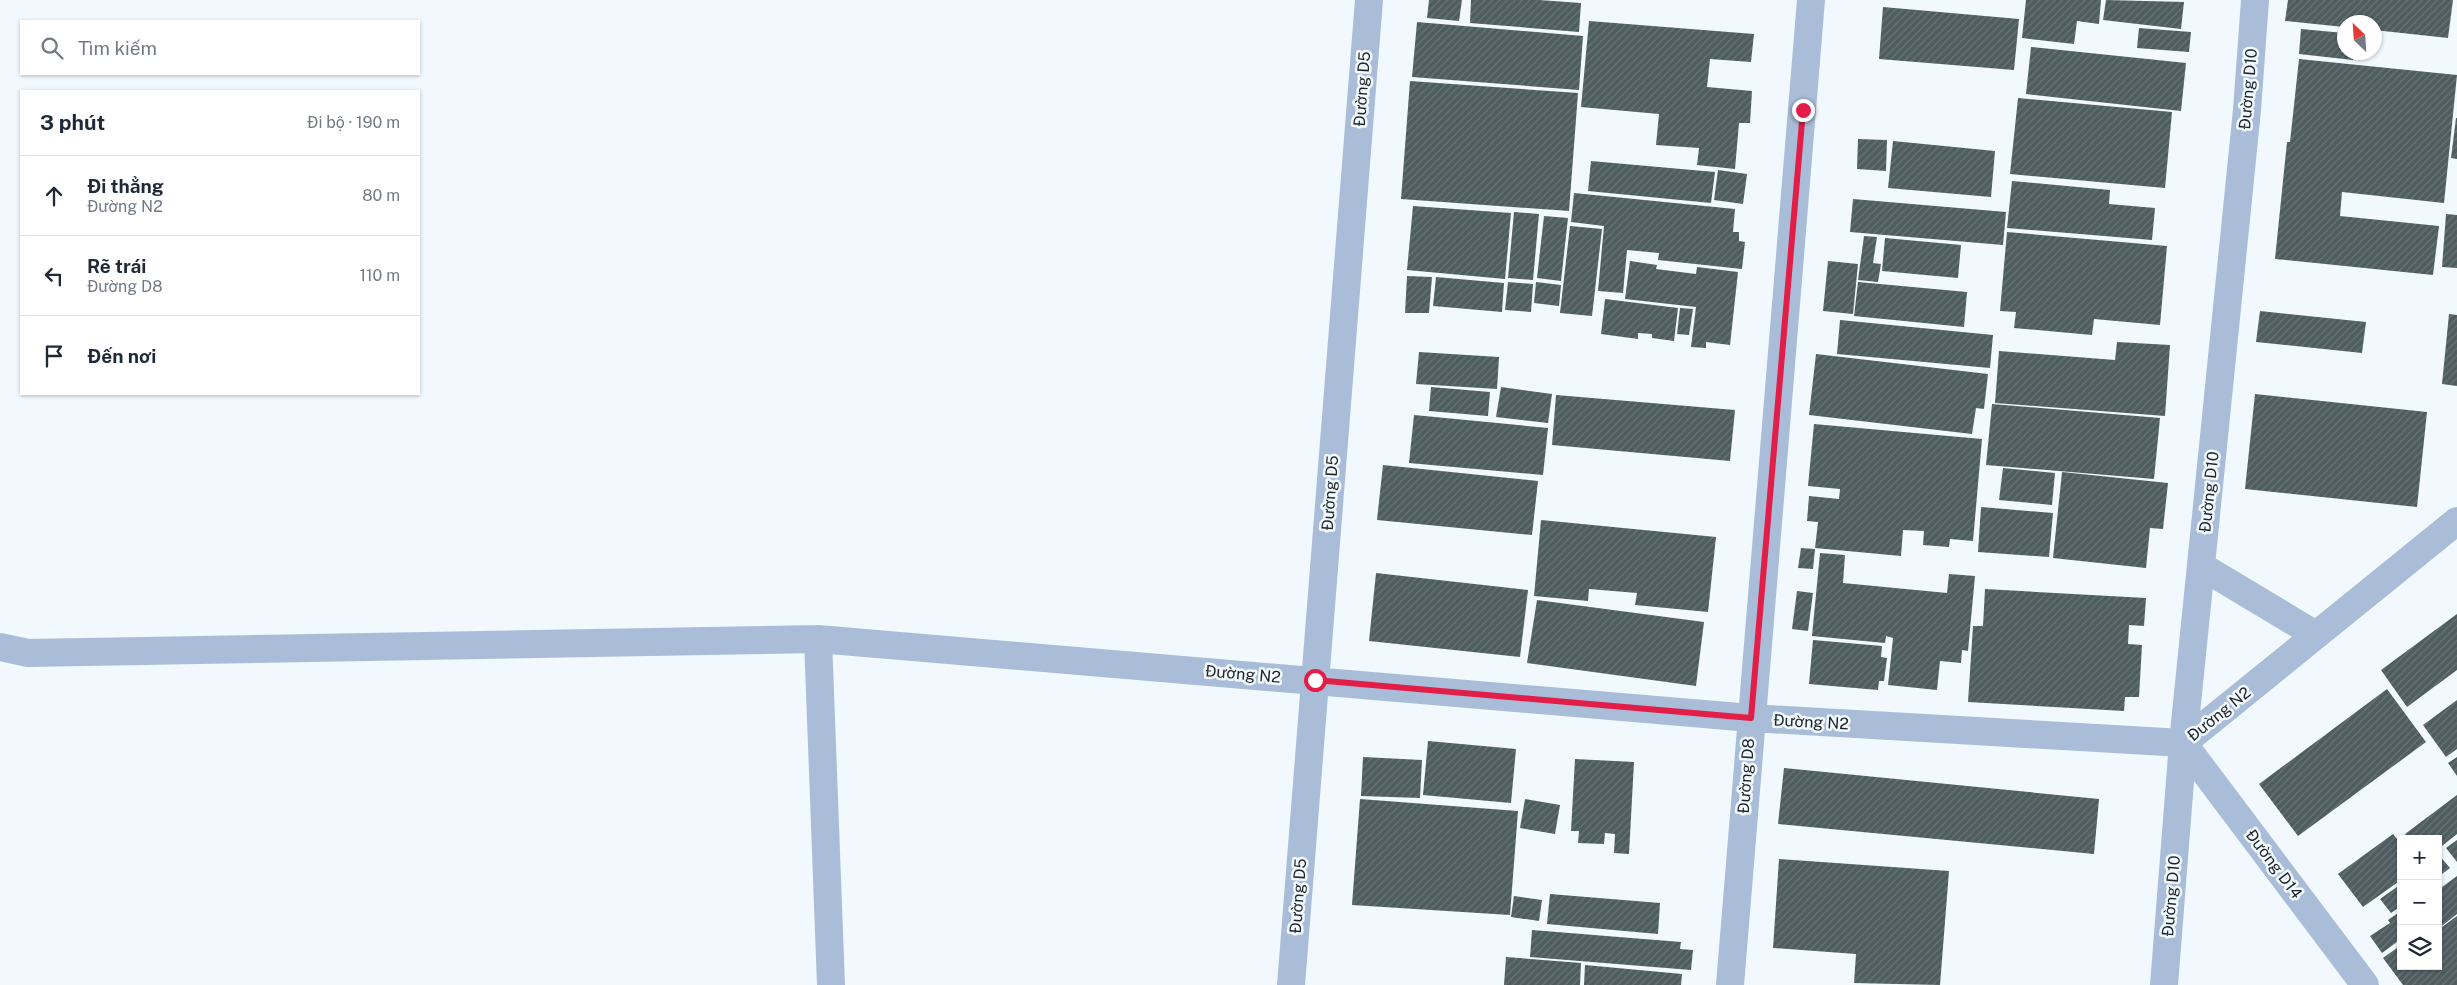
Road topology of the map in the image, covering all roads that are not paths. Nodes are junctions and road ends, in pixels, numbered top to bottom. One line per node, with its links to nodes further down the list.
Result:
1 (1368, 0): 9 (street, Đường D5)
2 (1811, 0): 10 (street, Đường D8)
3 (2255, 0): 5 (street, Đường D10)
4 (2457, 521): 6 (street, Đường N2)
5 (2201, 566): 6 (street); 11 (street, Đường D10)
6 (2316, 635): 11 (street, Đường N2)
7 (818, 639): 8 (street, Đường N2); 9 (street, Đường N2); 12 (street)
8 (0, 647)
9 (1315, 680): 10 (street, Đường N2); 13 (street, Đường D5)
10 (1751, 718): 11 (street, Đường N2); 14 (street, Đường D8)
11 (2183, 743): 15 (street, Đường D10); 16 (street, Đường D14)
12 (831, 985)
13 (1292, 985)
14 (1730, 985)
15 (2164, 985)
16 (2365, 985)

